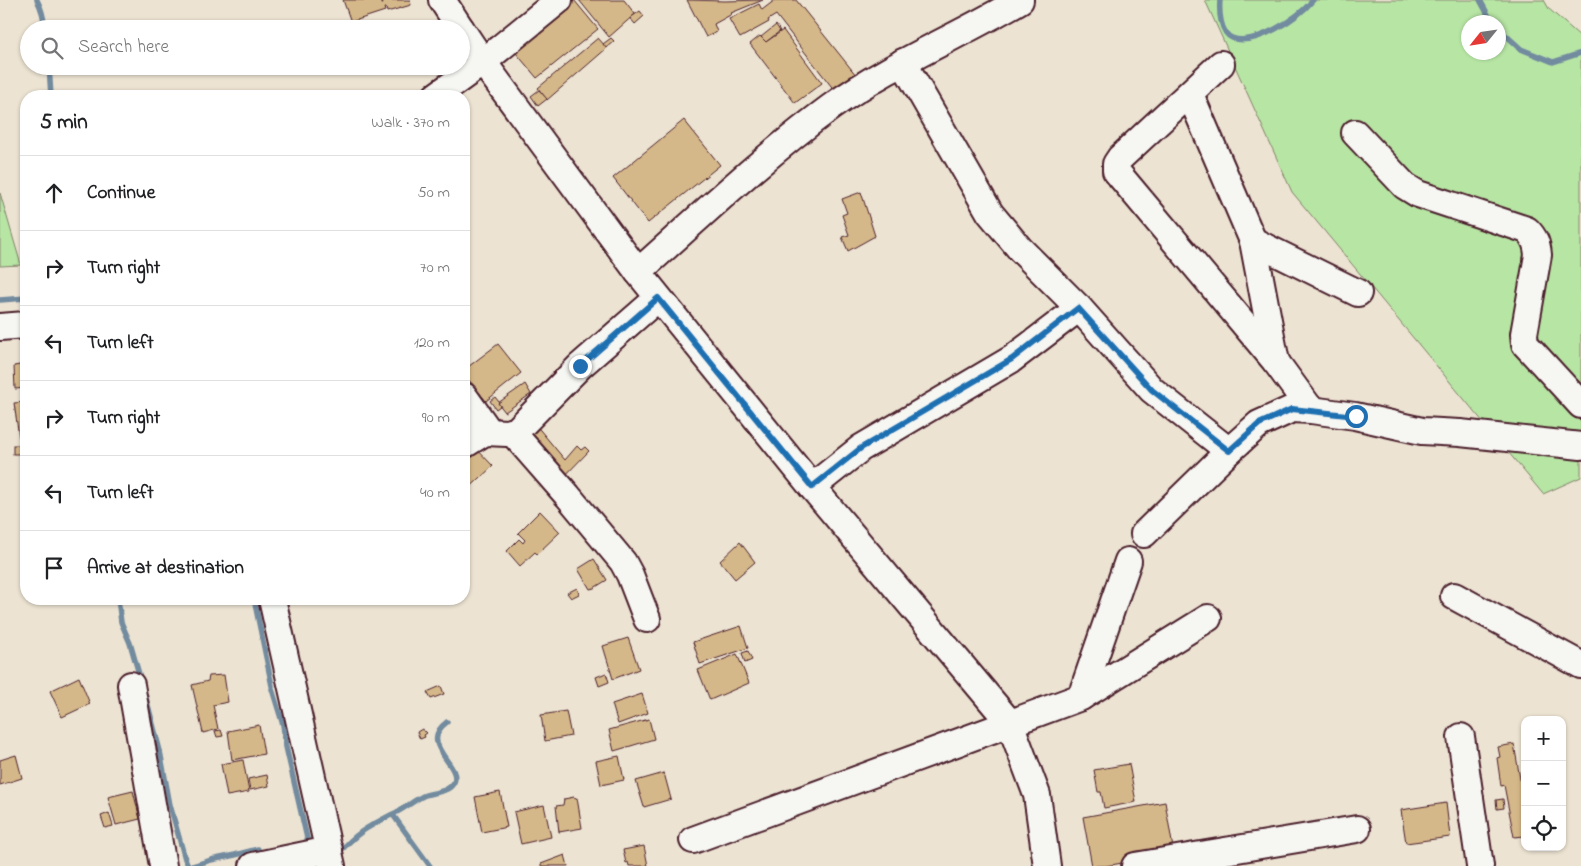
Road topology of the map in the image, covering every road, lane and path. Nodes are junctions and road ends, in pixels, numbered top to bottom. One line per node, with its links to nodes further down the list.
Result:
1 (442, 0): 4 (street)
2 (559, 0): 6 (street)
3 (1020, 0): 7 (street)
4 (455, 20)
5 (470, 42): 6 (street)
6 (483, 62): 9 (street); 15 (street)
7 (903, 62): 15 (street); 18 (street)
8 (1221, 64): 12 (street)
9 (470, 71)
10 (465, 75): 11 (street)
11 (444, 90)
12 (1190, 94): 14 (street); 21 (street)
13 (1355, 133): 23 (street)
14 (1253, 242): 16 (street); 21 (street)
15 (638, 272): 17 (street)
16 (1358, 293)
17 (658, 298): 25 (street); 29 (street)
18 (1078, 308): 28 (street); 29 (street)
19 (20, 325): 20 (street)
20 (0, 327)
21 (1276, 362): 24 (street)
22 (470, 402): 25 (street)
23 (1581, 404)
24 (1311, 410): 27 (street); 28 (street)
25 (500, 432): 26 (street); 35 (street)
26 (470, 441)
27 (1581, 446)
28 (1229, 451): 30 (street)
29 (812, 487): 39 (street)
30 (1144, 534)
31 (1128, 561): 38 (street)
32 (1454, 596): 36 (street)
33 (273, 605): 43 (street)
34 (1208, 618): 38 (street)
35 (647, 619)
36 (1581, 665)
37 (131, 685): 44 (street)
38 (1081, 697): 39 (street)
39 (1010, 723): 42 (street); 46 (street)
40 (1461, 737): 48 (street)
41 (1357, 829): 47 (street)
42 (693, 840)
43 (331, 858): 45 (street)
44 (163, 866)
45 (253, 866)
46 (1047, 866)
47 (1135, 866)
48 (1480, 866)

